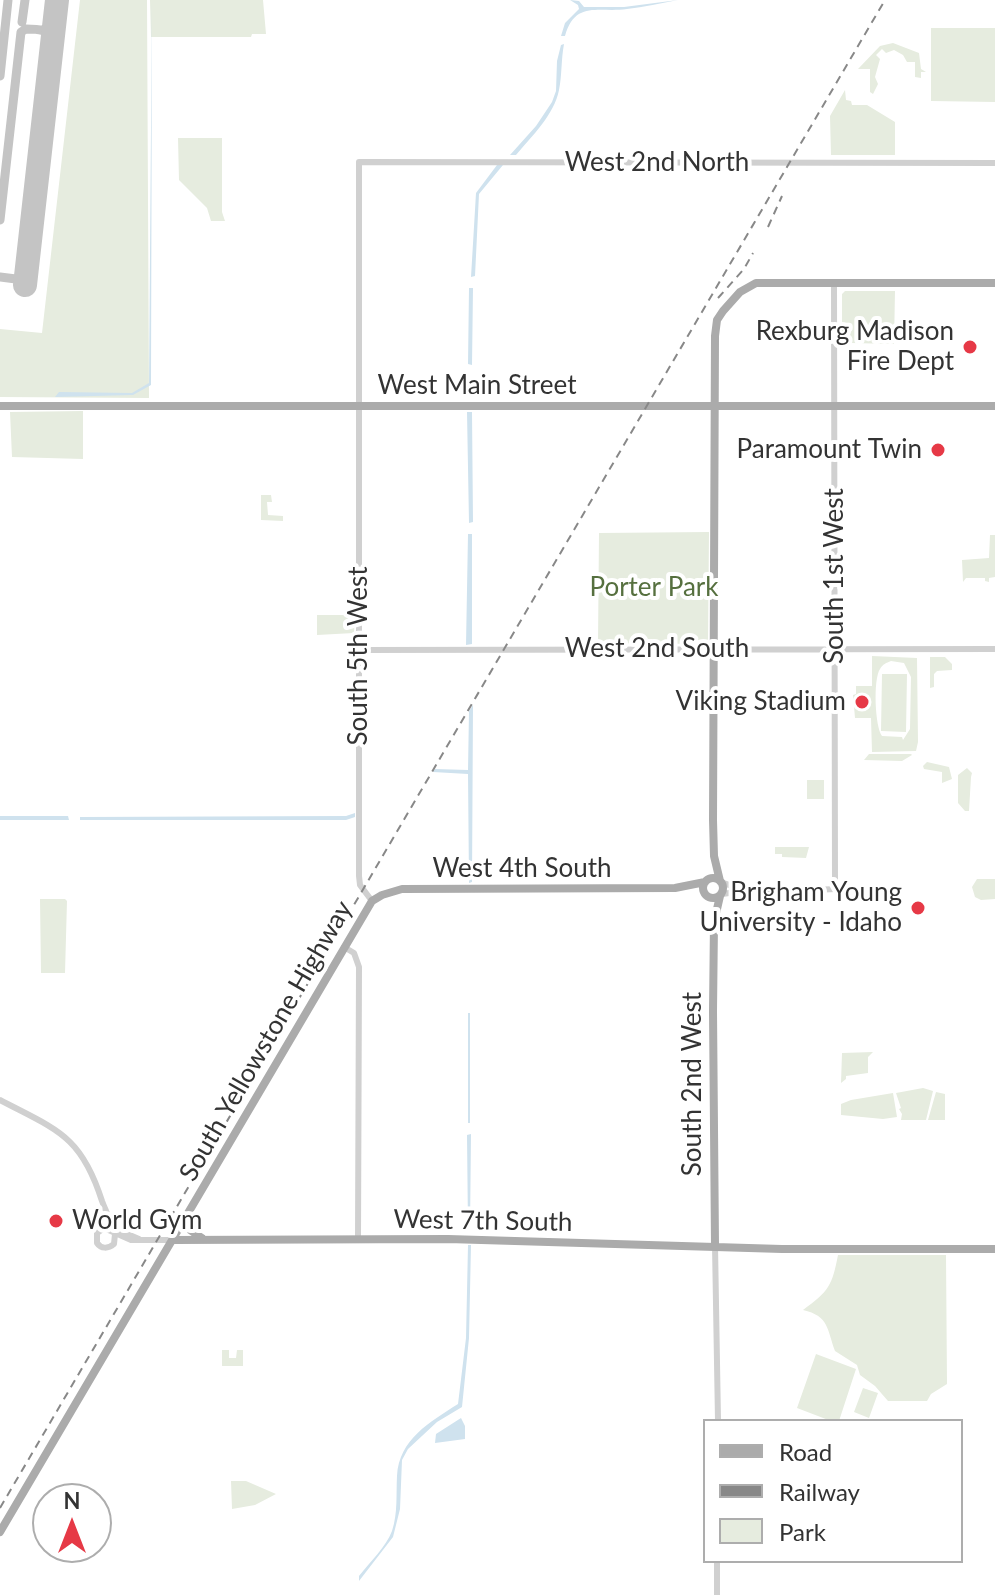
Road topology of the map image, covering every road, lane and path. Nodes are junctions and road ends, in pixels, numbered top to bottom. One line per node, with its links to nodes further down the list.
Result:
1 (359, 162): 2 (street, West 2nd North); 6 (street, South 5th West)
2 (995, 163)
3 (834, 283): 4 (main road); 8 (main road); 9 (street, South 1st West)
4 (995, 283)
5 (0, 406): 6 (main road, West Main Street)
6 (359, 406): 8 (main road, West Main Street); 13 (street, South 5th West)
7 (995, 406): 9 (main road, West Main Street)
8 (714, 407): 9 (main road, West Main Street); 10 (main road)
9 (835, 407): 11 (street, South 1st West)
10 (715, 648): 11 (street, West 2nd South); 13 (street, West 2nd South); 14 (main road)
11 (835, 648): 12 (street, West 2nd South); 18 (street, South 1st West)
12 (995, 649)
13 (359, 650): 21 (street, South 5th West)
14 (714, 856): 15 (main road); 16 (main road)
15 (706, 882): 16 (main road); 17 (main road, West 4th South); 20 (main road)
16 (721, 882): 18 (street); 19 (main road)
17 (675, 888): 20 (main road, West 4th South); 21 (main road, West 4th South)
18 (758, 888): 19 (street)
19 (721, 895): 20 (main road); 22 (main road, South 2nd West)
20 (707, 896): 22 (main road, South 2nd West)
21 (372, 901): 23 (main road, South Yellowstone Highway)
22 (714, 922): 35 (main road, South 2nd West)
23 (344, 947): 25 (main road, South Yellowstone Highway); 31 (street)
24 (0, 1100): 26 (street)
25 (189, 1212): 32 (main road, South Yellowstone Highway); 33 (main road)
26 (106, 1214): 27 (street); 28 (street)
27 (111, 1222): 29 (street); 30 (street)
28 (102, 1229): 29 (street); 34 (street)
29 (113, 1233): 30 (street, West 7th South); 34 (street)
30 (135, 1239): 32 (street, West 7th South); 34 (street, West 7th South)
31 (358, 1239): 33 (main road, West 7th South); 35 (main road, West 7th South)
32 (173, 1240): 33 (main road, West 7th South); 38 (main road, South Yellowstone Highway)
33 (206, 1240)
34 (112, 1245)
35 (715, 1245): 36 (main road, West 7th South); 37 (street)
36 (995, 1249)
37 (718, 1419)
38 (0, 1532)
39 (717, 1563): 40 (street)
40 (717, 1595)

